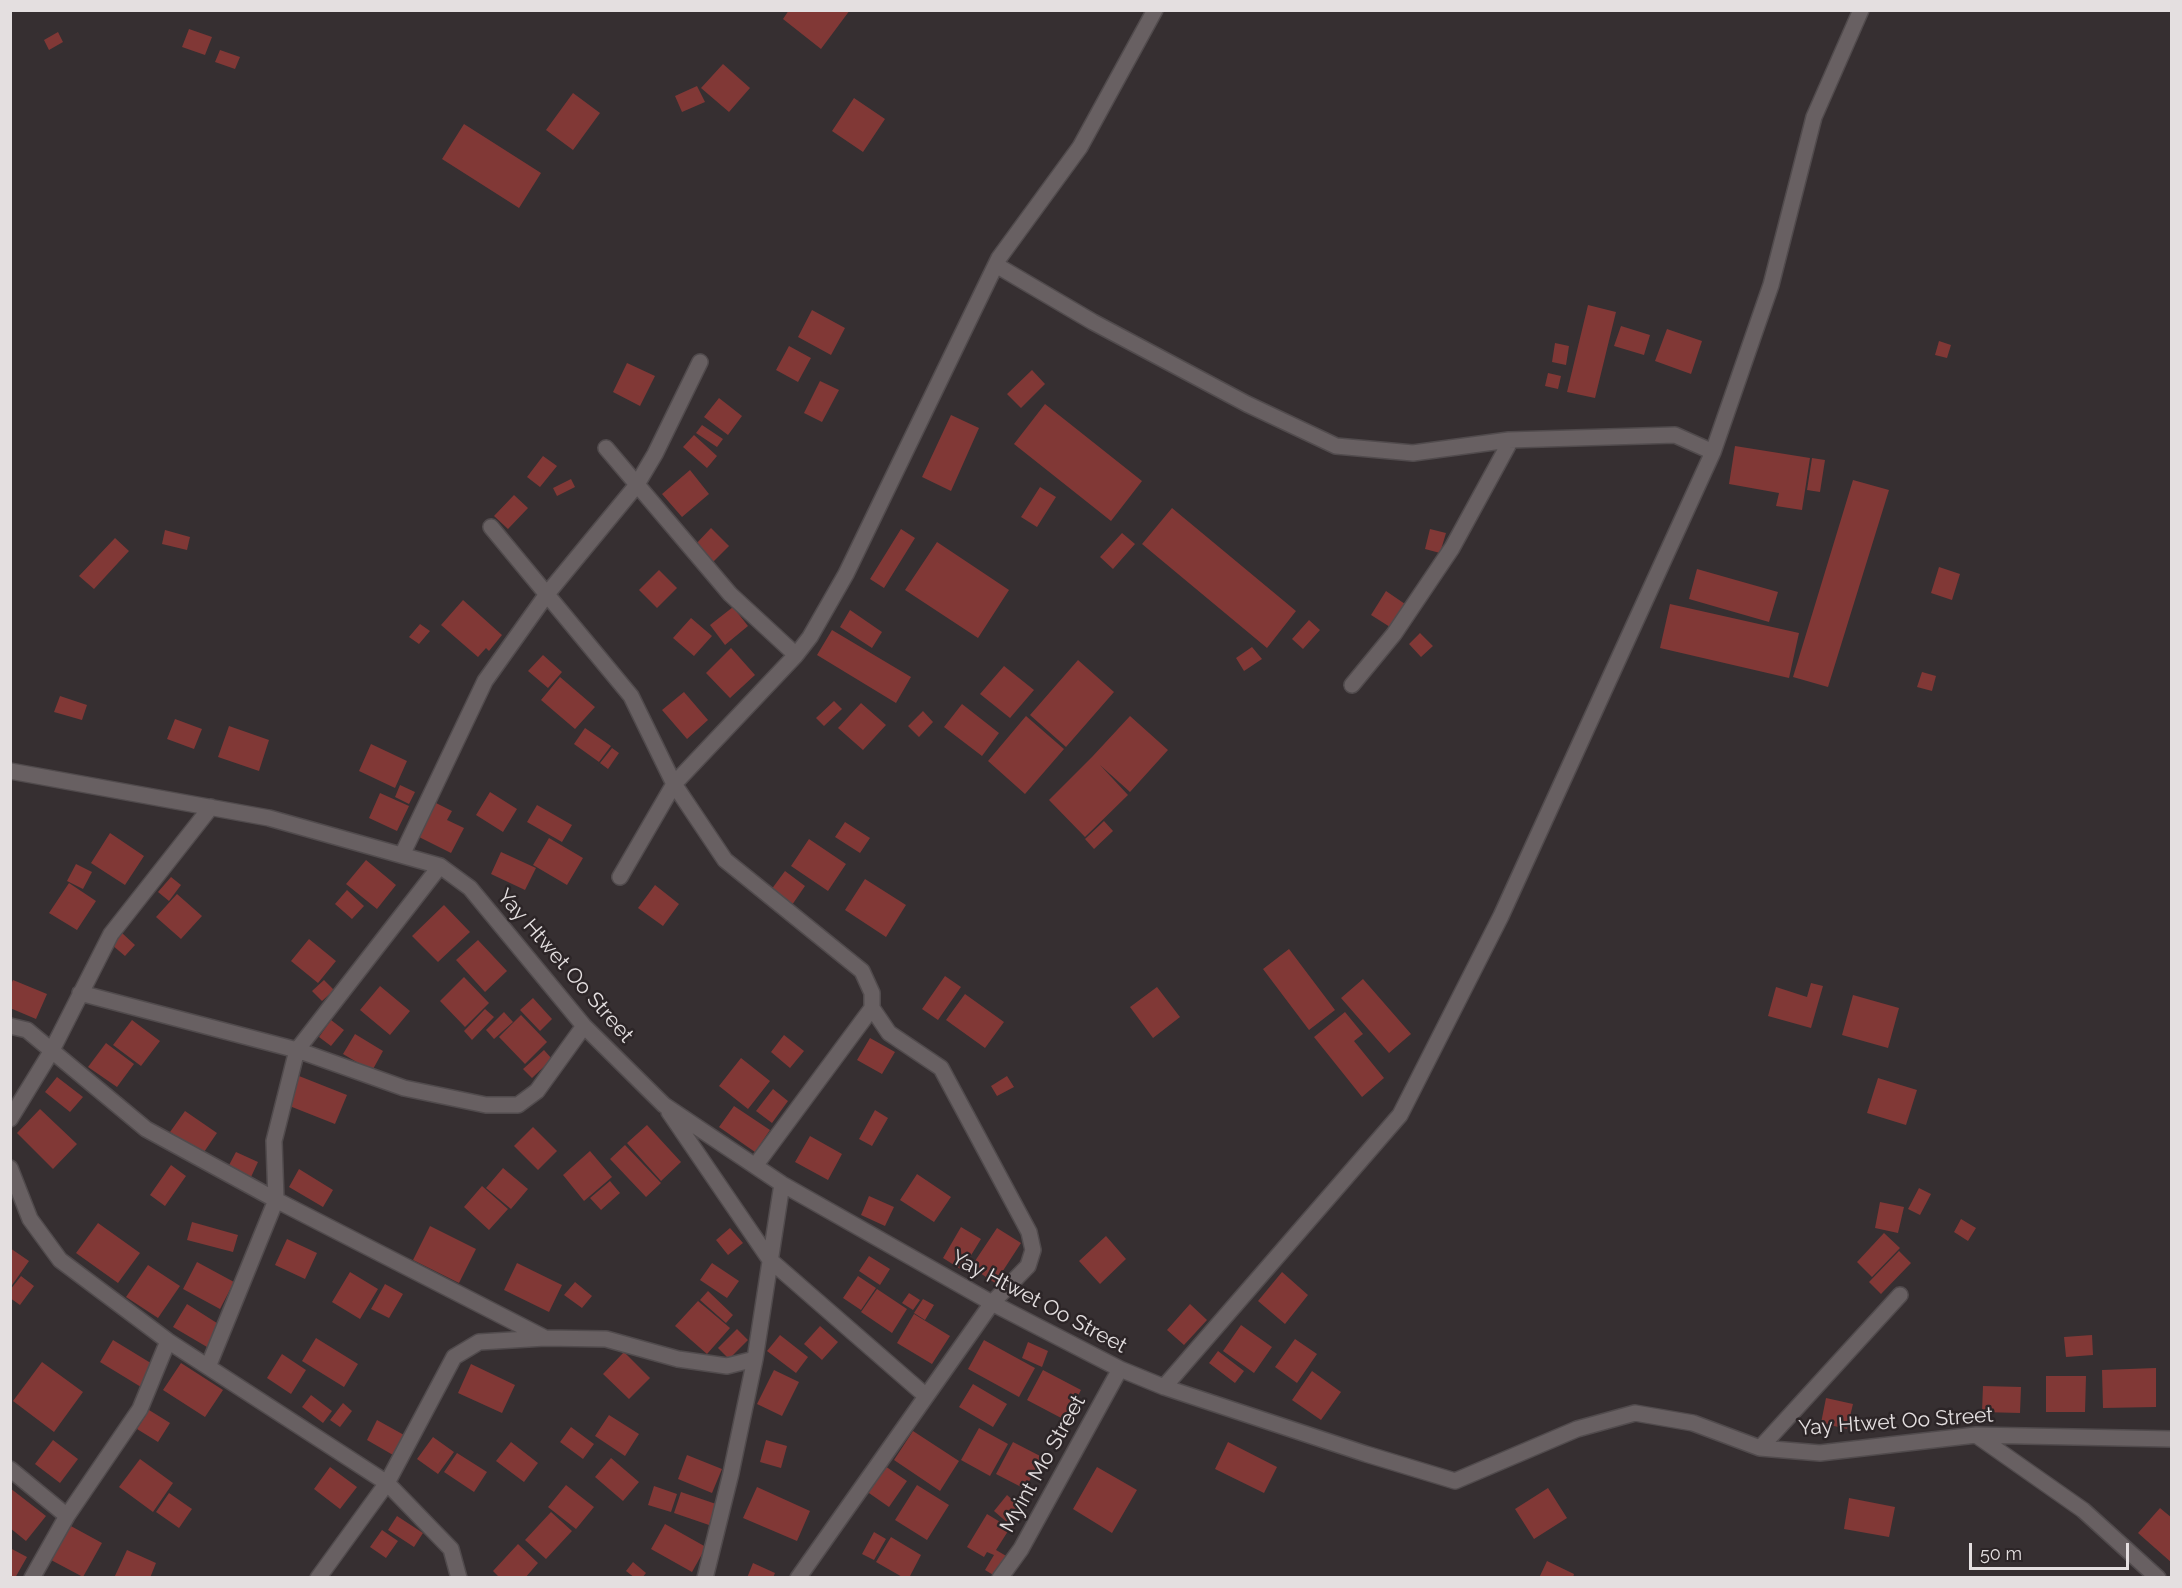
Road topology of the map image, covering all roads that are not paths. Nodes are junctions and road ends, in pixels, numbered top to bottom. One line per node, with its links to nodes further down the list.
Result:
1 (1155, 10): 3 (street)
2 (1861, 10): 7 (street)
3 (996, 264): 5 (street); 11 (street)
4 (700, 362): 8 (street)
5 (1510, 440): 7 (street); 12 (street)
6 (606, 448): 8 (street)
7 (1713, 452): 39 (street)
8 (636, 486): 10 (street); 11 (street)
9 (491, 527): 10 (street)
10 (547, 594): 14 (street); 16 (street)
11 (796, 656): 14 (street)
12 (1352, 685)
13 (10, 771): 15 (street, Yay Htwet Oo Street)
14 (674, 784): 18 (street); 20 (street)
15 (211, 807): 16 (street, Yay Htwet Oo Street); 19 (street)
16 (402, 855): 17 (street, Yay Htwet Oo Street)
17 (440, 866): 22 (street, Yay Htwet Oo Street); 23 (street)
18 (620, 877)
19 (80, 993): 23 (street); 24 (street)
20 (872, 1008): 27 (street); 33 (street)
21 (10, 1026): 24 (street)
22 (584, 1026): 23 (street); 25 (street, Yay Htwet Oo Street)
23 (297, 1050): 30 (street)
24 (51, 1052): 26 (street); 30 (street)
25 (664, 1105): 27 (street, Yay Htwet Oo Street); 31 (street)
26 (10, 1119)
27 (755, 1166): 29 (street, Yay Htwet Oo Street)
28 (10, 1168): 35 (street)
29 (782, 1184): 31 (street); 33 (street, Yay Htwet Oo Street)
30 (276, 1200): 34 (street); 37 (street)
31 (770, 1260): 36 (street); 40 (street)
32 (1900, 1295): 43 (street)
33 (992, 1303): 38 (street, Yay Htwet Oo Street); 40 (street)
34 (545, 1338): 36 (street); 45 (street)
35 (168, 1341): 37 (street); 46 (street)
36 (755, 1359): 50 (street)
37 (208, 1367): 45 (street)
38 (1120, 1369): 39 (street, Yay Htwet Oo Street); 52 (street, Myint Mo Street)
39 (1164, 1388): 43 (street, Yay Htwet Oo Street)
40 (926, 1396): 51 (street)
41 (1976, 1436): 42 (street, Yay Htwet Oo Street); 43 (street, Yay Htwet Oo Street); 53 (street)
42 (2172, 1439)
43 (1760, 1448)
44 (10, 1469): 46 (street)
45 (387, 1483): 48 (street); 49 (street)
46 (67, 1516): 47 (street)
47 (32, 1578)
48 (318, 1578)
49 (459, 1578)
50 (705, 1578)
51 (798, 1578)
52 (1000, 1578)
53 (2158, 1578)

